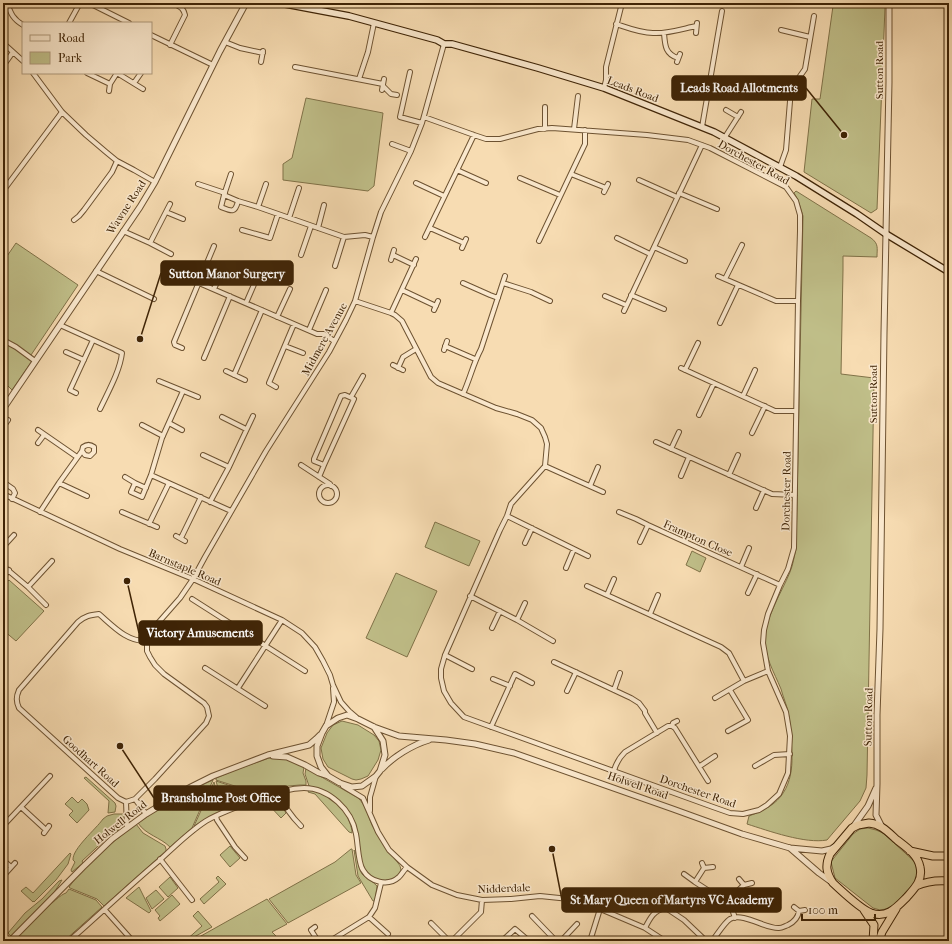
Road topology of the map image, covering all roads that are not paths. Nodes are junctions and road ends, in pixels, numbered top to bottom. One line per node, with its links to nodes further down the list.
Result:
1 (7, 3): 14 (street)
2 (80, 3): 11 (street)
3 (89, 3): 12 (street)
4 (173, 3): 24 (street)
5 (246, 3): 21 (street, Wawne Road)
6 (280, 3): 13 (main road, Leads Road)
7 (622, 3): 15 (street)
8 (889, 3): 98 (street, Sutton Road)
9 (722, 11): 55 (street)
10 (814, 16): 20 (street)
11 (70, 22)
12 (127, 22)
13 (374, 23): 23 (main road, Leads Road); 38 (street)
14 (22, 24)
15 (616, 24): 17 (street); 43 (street)
16 (781, 30): 20 (street)
17 (664, 33): 18 (street); 26 (street)
18 (696, 33)
19 (152, 36): 24 (street)
20 (810, 36): 65 (street)
21 (225, 42): 28 (street); 29 (street, Wawne Road)
22 (3, 43): 25 (street)
23 (444, 44): 43 (main road, Leads Road); 52 (street, Midmere Avenue)
24 (170, 45): 29 (street)
25 (13, 52): 27 (street); 30 (street)
26 (678, 58)
27 (22, 60)
28 (261, 62)
29 (213, 65): 71 (street, Wawne Road)
30 (3, 66)
31 (295, 67): 38 (street)
32 (410, 72): 54 (street)
33 (34, 74): 50 (street)
34 (89, 74): 41 (street)
35 (116, 74): 41 (street)
36 (119, 74): 40 (street)
37 (139, 74): 40 (street)
38 (359, 79): 42 (street)
39 (384, 79): 42 (street)
40 (134, 83): 44 (street)
41 (110, 84): 45 (street)
42 (383, 87): 46 (street)
43 (604, 88): 55 (main road, Leads Road)
44 (143, 89)
45 (109, 91)
46 (397, 95)
47 (578, 96): 57 (street)
48 (545, 107): 56 (street)
49 (726, 110): 53 (street)
50 (62, 112): 64 (street); 78 (street)
51 (740, 112): 53 (street)
52 (424, 116): 54 (street, Midmere Avenue); 59 (street, Dorchester Road)
53 (738, 117): 60 (street)
54 (422, 123): 63 (street, Midmere Avenue)
55 (702, 127): 60 (main road, Leads Road)
56 (545, 129): 57 (street, Dorchester Road); 59 (street, Dorchester Road)
57 (574, 129): 58 (street, Dorchester Road)
58 (585, 130): 62 (street, Dorchester Road); 68 (street)
59 (474, 135): 66 (street)
60 (725, 137): 65 (main road, Leads Road)
61 (392, 144): 63 (street)
62 (702, 145): 80 (street); 143 (street, Dorchester Road)
63 (411, 151): 100 (street, Midmere Avenue)
64 (117, 160): 71 (street); 92 (street)
65 (780, 167): 98 (main road, Leads Road)
66 (457, 170): 73 (street); 81 (street)
67 (231, 174): 79 (street)
68 (571, 174): 77 (street); 82 (street)
69 (520, 178): 82 (street)
70 (639, 180): 80 (street)
71 (155, 182): 97 (street, Wawne Road)
72 (416, 183): 81 (street)
73 (486, 183)
74 (198, 184): 79 (street)
75 (266, 184): 86 (street)
76 (299, 188): 90 (street)
77 (606, 188)
78 (3, 192)
79 (224, 194): 83 (street); 83 (street)
80 (678, 195): 87 (street); 109 (street)
81 (444, 196): 95 (street)
82 (560, 196): 104 (street)
83 (238, 201): 86 (street)
84 (170, 204): 88 (street)
85 (324, 205): 94 (street)
86 (258, 207): 89 (street)
87 (717, 209)
88 (166, 212): 91 (street); 105 (street)
89 (278, 214): 90 (street); 96 (street)
90 (289, 218): 93 (street)
91 (183, 219)
92 (74, 220)
93 (311, 226): 94 (street); 113 (street)
94 (318, 228): 99 (street)
95 (430, 228): 101 (street); 106 (street)
96 (242, 230)
97 (123, 231): 105 (street); 120 (street, Wawne Road)
98 (886, 234): 121 (main road, Leads Road); 324 (street, Sutton Road)
99 (344, 237): 100 (street); 119 (street)
100 (373, 237): 142 (street, Midmere Avenue)
101 (426, 237)
102 (466, 238): 106 (street)
103 (617, 238): 112 (street)
104 (539, 241)
105 (150, 243): 111 (street)
106 (464, 243): 110 (street)
107 (742, 245): 127 (street)
108 (214, 246): 122 (street)
109 (654, 247): 112 (street); 116 (street)
110 (462, 248)
111 (171, 254)
112 (650, 254): 136 (street)
113 (301, 255)
114 (390, 260): 117 (street)
115 (416, 260): 117 (street)
116 (685, 261)
117 (414, 265): 135 (street)
118 (245, 266): 123 (street)
119 (335, 266)
120 (96, 270): 140 (street); 154 (street, Wawne Road)
121 (949, 272)
122 (203, 273): 128 (street); 133 (street)
123 (258, 273): 124 (street); 144 (street)
124 (263, 275)
125 (505, 276): 130 (street)
126 (718, 276): 127 (street)
127 (725, 279): 131 (street)
128 (199, 283): 133 (street); 162 (street)
129 (463, 283): 139 (street)
130 (503, 283): 139 (street); 141 (street)
131 (738, 285): 143 (street); 152 (street)
132 (290, 289): 151 (street)
133 (214, 290): 137 (street)
134 (326, 290): 155 (street)
135 (402, 290): 146 (street); 150 (street)
136 (631, 295): 145 (street); 147 (street)
137 (230, 296): 144 (street); 166 (street)
138 (605, 296): 145 (street)
139 (498, 298): 168 (street)
140 (154, 299)
141 (550, 300)
142 (355, 301): 150 (street); 158 (street, Midmere Avenue)
143 (798, 301): 190 (street, Dorchester Road)
144 (246, 303): 148 (street)
145 (626, 305): 149 (street)
146 (436, 306)
147 (664, 309)
148 (262, 310): 151 (street); 175 (street)
149 (624, 311)
150 (391, 313): 163 (street)
151 (277, 317): 153 (street)
152 (720, 323)
153 (294, 324): 155 (street); 160 (street)
154 (60, 325): 157 (street); 169 (street, Wawne Road)
155 (309, 330): 158 (street)
156 (3, 340): 169 (street)
157 (93, 340): 167 (street); 189 (street)
158 (334, 342): 239 (street, Midmere Avenue)
159 (698, 343): 179 (street)
160 (285, 346): 165 (street); 180 (street)
161 (445, 346): 168 (street)
162 (182, 348)
163 (416, 349): 171 (street); 183 (street)
164 (66, 352): 167 (street)
165 (303, 353)
166 (204, 358)
167 (84, 360): 182 (street)
168 (475, 360): 183 (street)
169 (35, 361): 188 (street, Wawne Road)
170 (393, 365): 171 (street)
171 (398, 368): 172 (street)
172 (403, 370)
173 (755, 370): 184 (street)
174 (226, 371): 175 (street)
175 (234, 375): 177 (street)
176 (363, 376): 186 (street)
177 (245, 380)
178 (159, 381): 181 (street)
179 (714, 383): 184 (street); 191 (street)
180 (276, 387)
181 (183, 391): 185 (street); 195 (street)
182 (76, 394)
183 (463, 394): 215 (street)
184 (743, 396): 187 (street)
185 (198, 397)
186 (351, 397): 214 (street); 214 (street)
187 (765, 406): 190 (street); 202 (street)
188 (3, 409)
189 (100, 409)
190 (796, 411): 233 (street, Dorchester Road)
191 (698, 415)
192 (253, 416): 198 (street)
193 (222, 417): 198 (street)
194 (8, 420): 197 (street)
195 (169, 423): 200 (street); 204 (street)
196 (142, 425): 204 (street)
197 (3, 427)
198 (246, 429): 216 (street)
199 (38, 430): 203 (street)
200 (182, 430)
201 (679, 432): 207 (street)
202 (752, 433)
203 (44, 435): 205 (street); 211 (street)
204 (163, 436): 218 (street)
205 (38, 443)
206 (656, 443): 207 (street)
207 (671, 449): 212 (street)
208 (82, 451): 211 (street)
209 (203, 455): 216 (street)
210 (738, 455): 219 (street)
211 (77, 457): 224 (street)
212 (689, 457): 219 (street); 220 (street)
213 (301, 465): 222 (street)
214 (324, 465): 222 (street)
215 (545, 466): 228 (street); 243 (street, Dorchester Road)
216 (229, 467): 237 (street)
217 (598, 467): 228 (street)
218 (151, 475): 226 (street); 229 (street)
219 (729, 475): 230 (street)
220 (681, 476)
221 (125, 477): 225 (street)
222 (319, 477): 227 (street)
223 (3, 482): 236 (street)
224 (59, 483): 234 (street); 240 (street)
225 (135, 483): 229 (street); 229 (street)
226 (169, 483): 235 (street); 244 (street)
227 (331, 486): 227 (street)
228 (590, 486): 231 (street)
229 (146, 488)
230 (764, 490): 233 (street); 238 (street)
231 (603, 492)
232 (3, 495): 236 (street, Barnstaple Road)
233 (795, 495): 265 (street, Dorchester Road)
234 (87, 496)
235 (201, 497): 237 (street); 249 (street)
236 (12, 499): 240 (street, Barnstaple Road)
237 (210, 502): 239 (street)
238 (756, 508)
239 (231, 511): 264 (street, Midmere Avenue)
240 (40, 512): 264 (street, Barnstaple Road)
241 (122, 512): 244 (street)
242 (619, 512): 245 (street, Frampton Close)
243 (508, 516): 247 (street); 270 (street, Dorchester Road)
244 (149, 524): 246 (street)
245 (648, 525): 250 (street, Frampton Close); 258 (street, Frampton Close)
246 (157, 527)
247 (532, 528): 251 (street); 254 (street)
248 (14, 535): 252 (street)
249 (176, 536)
250 (640, 542)
251 (525, 543)
252 (3, 547)
253 (749, 548): 258 (street, Frampton Close)
254 (574, 550): 255 (street); 259 (street)
255 (588, 556)
256 (52, 561): 267 (street)
257 (3, 566): 260 (street)
258 (741, 567): 261 (street, Frampton Close)
259 (566, 568)
260 (9, 570): 262 (street); 267 (street)
261 (757, 574): 265 (street, Frampton Close); 268 (street)
262 (3, 577)
263 (614, 579): 271 (street)
264 (193, 580): 277 (street, Barnstaple Road); 280 (street)
265 (780, 585): 288 (street, Dorchester Road)
266 (587, 586): 271 (street)
267 (28, 587): 274 (street)
268 (748, 593)
269 (658, 595): 276 (street)
270 (470, 596): 275 (street); 283 (street, Dorchester Road)
271 (607, 596): 276 (street)
272 (192, 599): 282 (street)
273 (525, 603): 278 (street)
274 (46, 604)
275 (500, 612): 278 (street); 279 (street)
276 (650, 614): 292 (street)
277 (282, 620): 282 (street); 294 (street, Barnstaple Road)
278 (517, 620): 281 (street)
279 (492, 628)
280 (147, 641): 326 (street); 327 (street, Goodhart Road)
281 (553, 641)
282 (265, 646): 287 (street); 296 (street)
283 (445, 655): 286 (street); 307 (street, Dorchester Road)
284 (554, 662): 289 (street)
285 (205, 668): 296 (street)
286 (472, 669)
287 (304, 671)
288 (768, 671): 292 (street); 312 (street, Dorchester Road)
289 (576, 672): 297 (street); 299 (street)
290 (620, 673): 297 (street)
291 (493, 678): 295 (street)
292 (744, 681): 298 (street)
293 (532, 683): 295 (street)
294 (333, 685): 302 (street, Barnstaple Road); 304 (street, Barnstaple Road)
295 (510, 686): 307 (street)
296 (238, 688): 301 (street)
297 (614, 690): 310 (street)
298 (730, 690): 300 (street); 308 (street)
299 (567, 691)
300 (715, 698)
301 (265, 706)
302 (358, 718): 304 (street); 306 (street)
303 (677, 721): 305 (street)
304 (326, 726): 309 (street)
305 (672, 726): 310 (street); 315 (street)
306 (374, 727): 311 (street, Holwell Road); 317 (street)
307 (491, 727): 318 (street, Dorchester Road)
308 (728, 731)
309 (322, 733): 313 (street, Holwell Road); 320 (street)
310 (657, 733): 318 (street)
311 (431, 739): 317 (street, Holwell Road); 339 (street, Holwell Road)
312 (790, 754): 316 (street); 318 (street, Dorchester Road)
313 (268, 755): 320 (street, Holwell Road); 329 (street, Holwell Road)
314 (715, 756): 315 (street)
315 (700, 766): 322 (street)
316 (755, 766)
317 (380, 771): 321 (street)
318 (614, 771)
319 (50, 776): 328 (street)
320 (328, 776): 323 (street)
321 (376, 776): 323 (street); 330 (street, Nidderdale)
322 (708, 781)
323 (340, 783): 330 (street, Nidderdale)
324 (877, 784): 335 (street, Sutton Road); 336 (street, Sutton Road)
325 (278, 793): 331 (street); 333 (street); 355 (street)
326 (135, 799): 327 (street); 329 (street)
327 (126, 802): 334 (street)
328 (21, 807): 332 (street); 337 (street)
329 (146, 814): 334 (street, Holwell Road)
330 (370, 814): 348 (street, Nidderdale)
331 (216, 816): 342 (street); 343 (street)
332 (3, 826)
333 (301, 826)
334 (127, 827): 380 (street, Holwell Road)
335 (882, 827): 336 (highway); 340 (highway)
336 (852, 828): 338 (highway)
337 (47, 830)
338 (836, 846): 339 (street, Holwell Road); 358 (highway)
339 (790, 848): 358 (street)
340 (910, 851): 341 (highway); 360 (highway)
341 (949, 856)
342 (245, 858)
343 (160, 859): 361 (street); 367 (street)
344 (3, 860): 347 (street)
345 (15, 863): 347 (street)
346 (702, 863): 350 (street)
347 (11, 867): 351 (street)
348 (407, 867): 355 (street); 362 (street, Nidderdale)
349 (713, 867): 350 (street)
350 (704, 868): 356 (street)
351 (5, 874)
352 (684, 874): 356 (street)
353 (738, 879): 359 (street)
354 (949, 881): 360 (highway)
355 (381, 882): 371 (street)
356 (695, 882): 363 (street)
357 (752, 883): 359 (street)
358 (833, 883): 369 (highway)
359 (744, 885): 363 (street)
360 (916, 886): 366 (highway)
361 (192, 900)
362 (482, 900): 365 (street, Nidderdale); 384 (street)
363 (726, 902): 373 (street)
364 (794, 907): 370 (street)
365 (600, 909): 377 (street, Nidderdale); 389 (street)
366 (896, 909): 369 (highway); 394 (highway)
367 (105, 910): 379 (street); 381 (street)
368 (805, 910): 370 (street)
369 (864, 910): 393 (highway)
370 (799, 911): 373 (street)
371 (369, 916): 378 (street); 383 (street)
372 (532, 916): 387 (street)
373 (735, 918): 392 (street)
374 (431, 923): 384 (street)
375 (316, 927): 382 (street)
376 (576, 927): 388 (street)
377 (645, 928): 390 (street, Nidderdale); 391 (street)
378 (388, 934)
379 (130, 938)
380 (10, 941)
381 (69, 941)
382 (318, 941)
383 (330, 941)
384 (451, 941)
385 (502, 941): 386 (street)
386 (529, 941)
387 (556, 941)
388 (561, 941)
389 (590, 941)
390 (665, 941)
391 (706, 941)
392 (712, 941)
393 (873, 941)
394 (879, 941)

